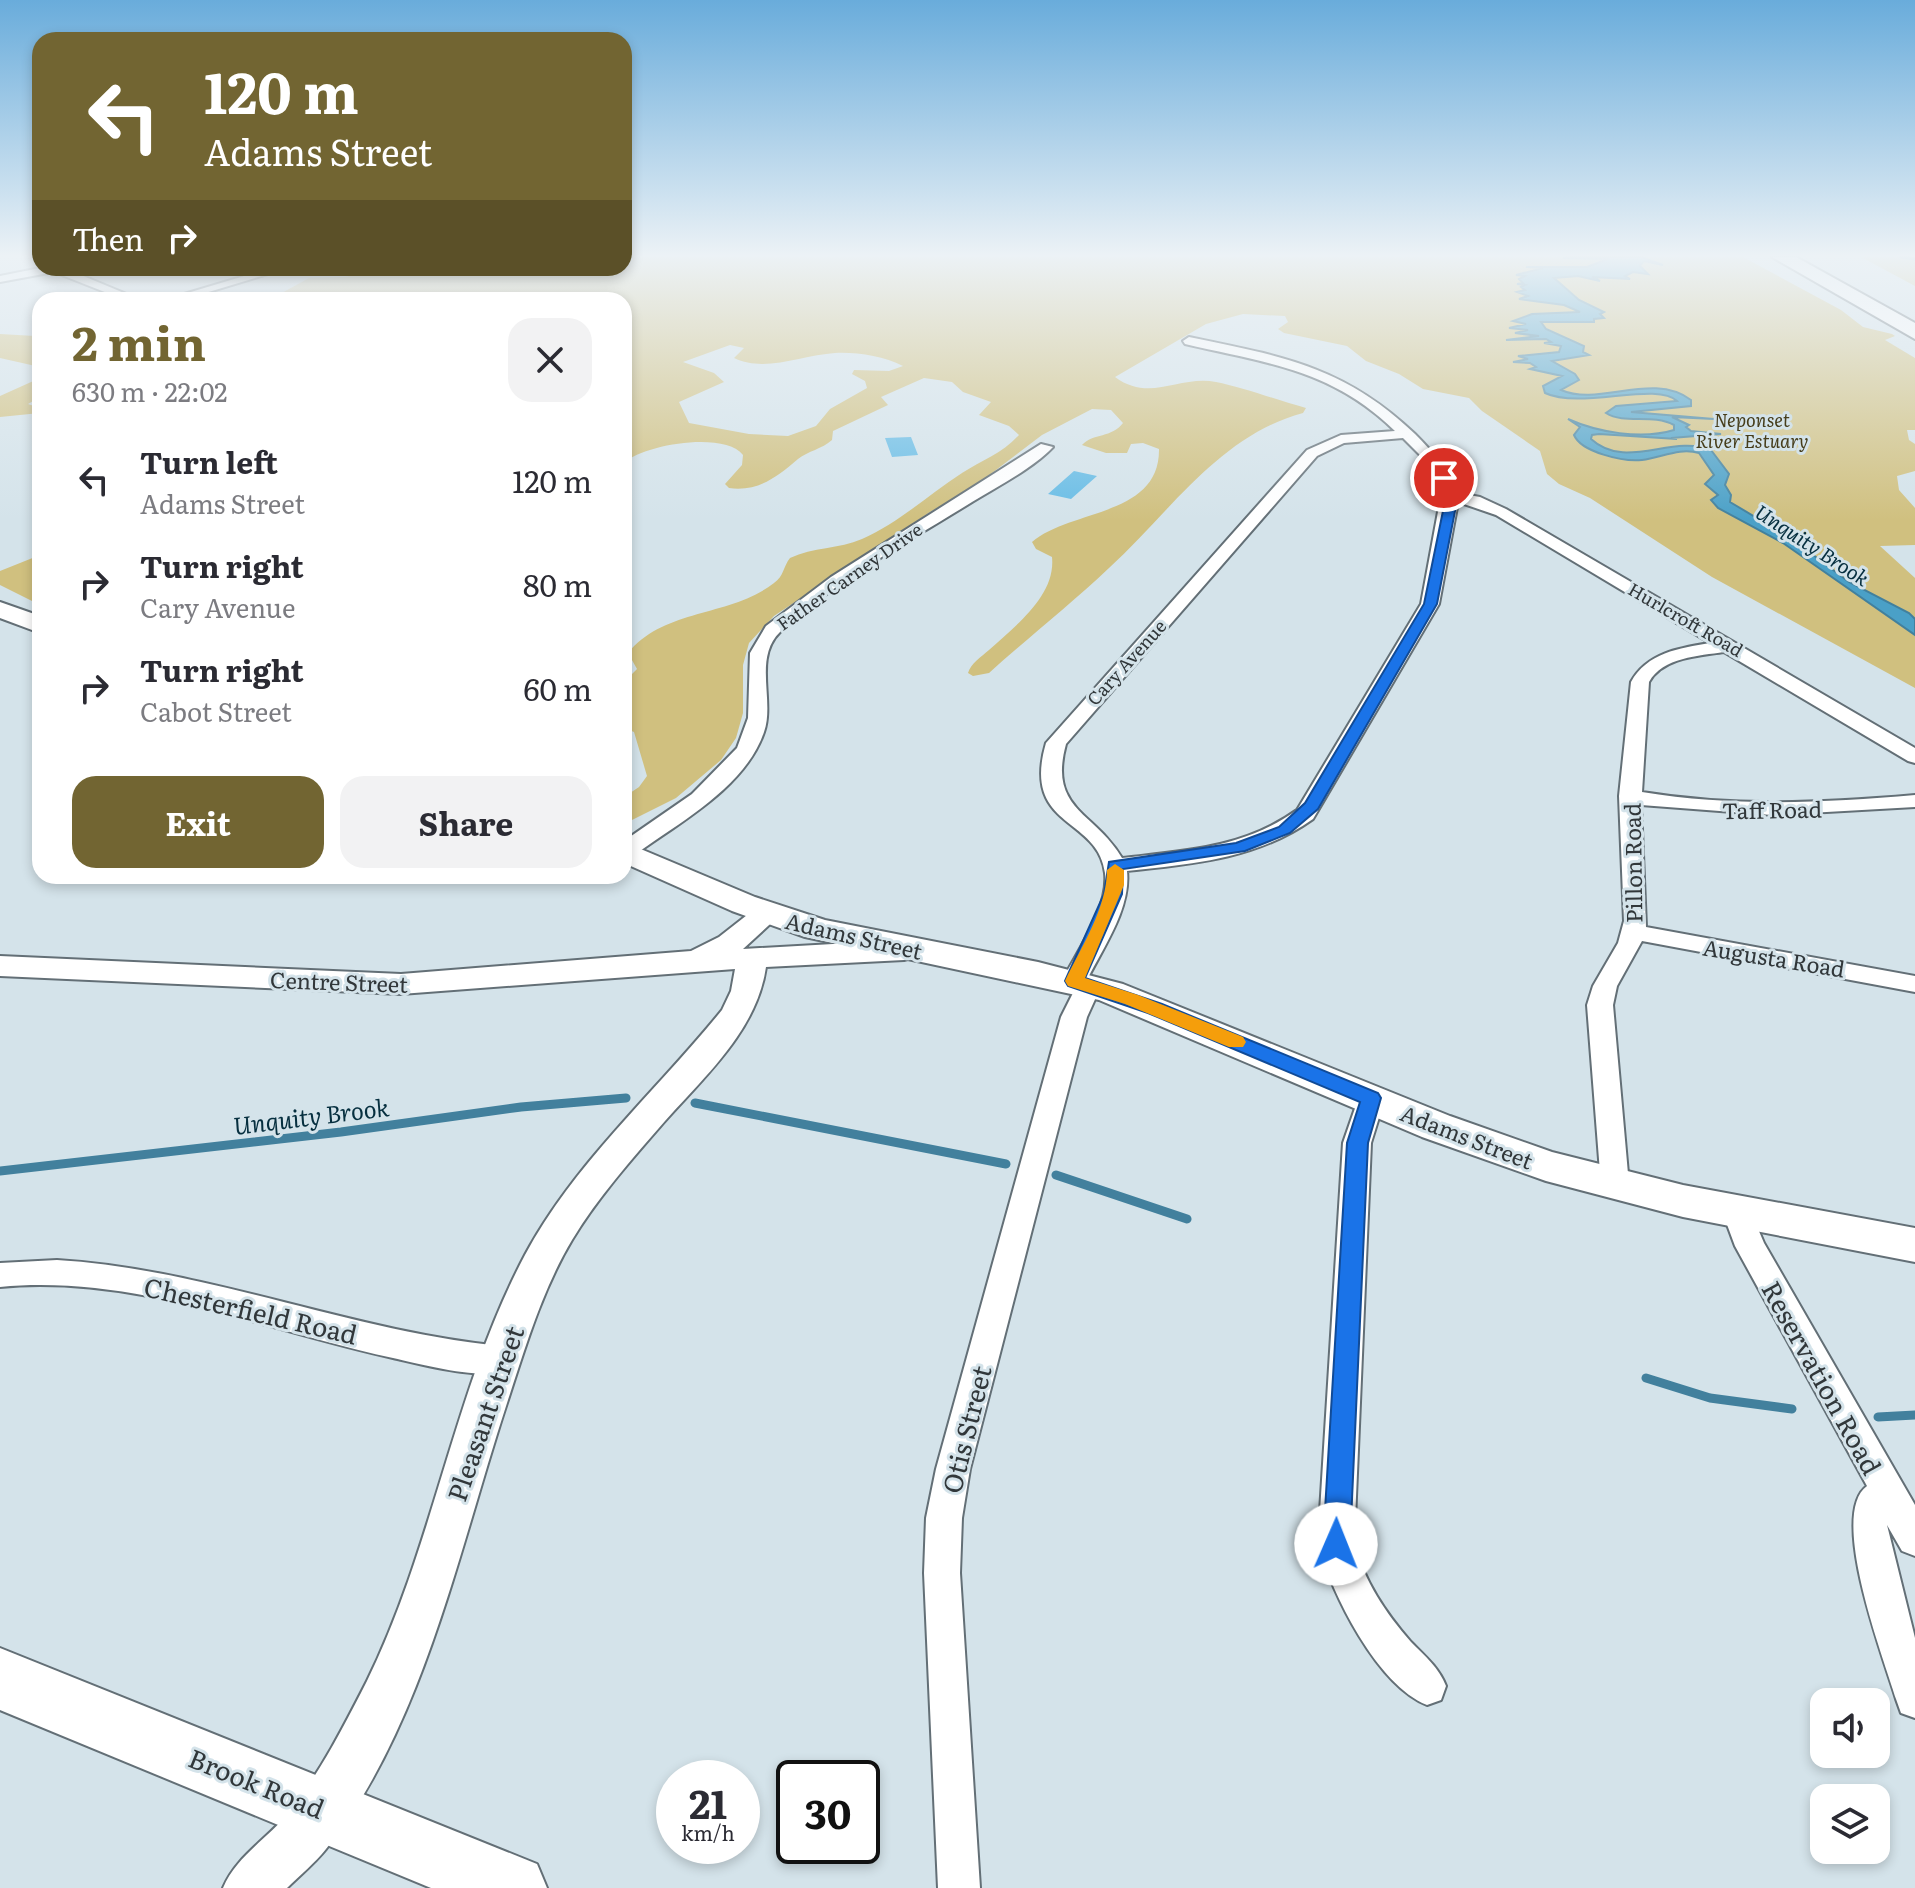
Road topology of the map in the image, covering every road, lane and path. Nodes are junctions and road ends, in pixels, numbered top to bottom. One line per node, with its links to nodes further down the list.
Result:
1 (1213, 345): 2 (street)
2 (1407, 434): 4 (street); 13 (street, Cary Avenue)
3 (1046, 447): 11 (street, Father Carney Drive)
4 (1450, 496): 7 (street, Hurlcroft Road); 13 (street)
5 (0, 609): 6 (main road)
6 (32, 622)
7 (1730, 645): 8 (street, Hurlcroft Road); 9 (street, Pillon Road)
8 (1915, 757)
9 (1630, 796): 10 (street, Taff Road); 15 (street, Pillon Road)
10 (1915, 801)
11 (632, 845)
12 (632, 855): 14 (main road, Adams Street)
13 (1115, 865): 20 (street)
14 (766, 914): 16 (main road, Adams Street); 18 (street, Centre Street)
15 (1634, 932): 21 (street, Augusta Road); 23 (street, Pillon Road)
16 (926, 952): 17 (street, Centre Street); 20 (main road, Adams Street)
17 (752, 959): 18 (street, Centre Street); 27 (street, Pleasant Street)
18 (678, 962): 19 (street, Centre Street)
19 (0, 966)
20 (1082, 984): 22 (main road, Adams Street); 36 (street, Otis Street)
21 (1915, 984)
22 (1371, 1098): 23 (main road, Adams Street); 31 (street)
23 (1615, 1185): 24 (main road, Adams Street)
24 (1737, 1211): 25 (main road, Adams Street); 28 (street, Reservation Road)
25 (1915, 1245)
26 (0, 1275): 27 (street, Chesterfield Road)
27 (501, 1360): 33 (street, Pleasant Street)
28 (1888, 1494): 29 (street, Reservation Road); 32 (street)
29 (1915, 1539)
30 (0, 1679): 33 (main road, Brook Road)
31 (1427, 1686)
32 (1915, 1699)
33 (322, 1808): 34 (street, Pleasant Street); 35 (main road, Brook Road)
34 (250, 1888)
35 (513, 1888)
36 (959, 1888)

